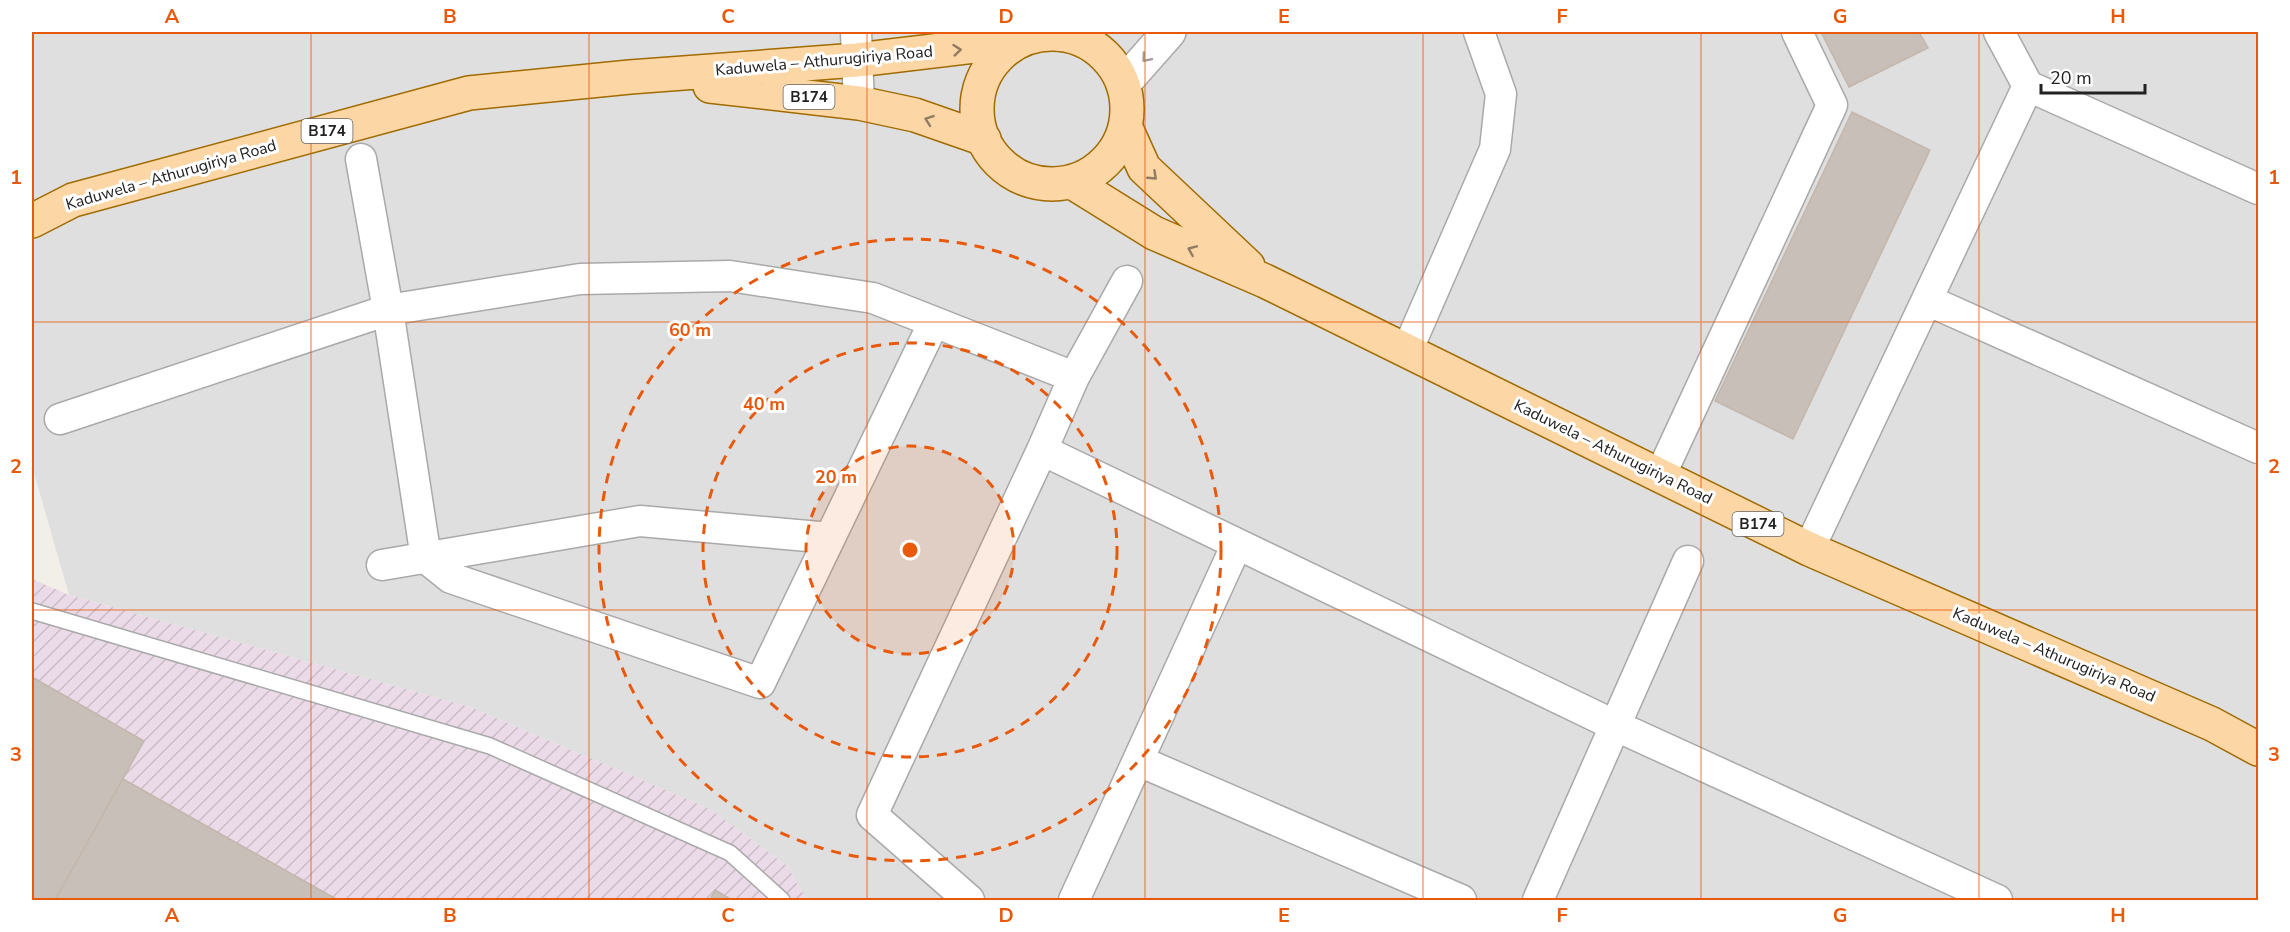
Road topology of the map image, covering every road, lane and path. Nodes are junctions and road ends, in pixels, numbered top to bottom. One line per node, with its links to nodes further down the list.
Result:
1 (1169, 32): 9 (street, one-way to 9)
2 (1479, 32): 23 (street)
3 (1797, 32): 28 (street)
4 (2000, 32): 10 (street)
5 (1062, 33): 6 (main road); 9 (main road)
6 (1018, 41): 7 (main road, Kaduwela – Athurugiriya Road / B174, one-way to 6); 13 (main road)
7 (857, 46): 8 (main road, Kaduwela – Athurugiriya Road / B174); 11 (street)
8 (630, 77): 11 (main road, Kaduwela – Athurugiriya Road / B174); 17 (main road, Kaduwela – Athurugiriya Road / B174)
9 (1124, 84): 12 (main road)
10 (2028, 86): 16 (street); 20 (street)
11 (859, 103): 13 (main road, Kaduwela – Athurugiriya Road / B174, one-way to 11)
12 (1125, 126): 15 (main road); 19 (main road, Kaduwela – Athurugiriya Road / B174, one-way to 19)
13 (984, 139): 15 (main road)
14 (361, 159): 21 (street)
15 (1072, 182): 19 (main road, Kaduwela – Athurugiriya Road / B174, one-way to 15)
16 (2259, 189)
17 (32, 221)
18 (1126, 281): 24 (street)
19 (1265, 281): 23 (main road, Kaduwela – Athurugiriya Road / B174)
20 (1926, 300): 26 (street); 31 (street)
21 (388, 310): 22 (street); 25 (street); 32 (street)
22 (934, 322): 24 (street); 29 (street)
23 (1407, 351): 28 (main road, Kaduwela – Athurugiriya Road / B174)
24 (1074, 377): 27 (street)
25 (60, 419)
26 (2259, 448)
27 (1042, 450): 30 (street); 40 (street)
28 (1660, 476): 31 (main road, Kaduwela – Athurugiriya Road / B174)
29 (830, 538): 32 (street); 32 (street)
30 (1237, 544): 36 (street); 38 (street)
31 (1809, 549): 37 (main road, Kaduwela – Athurugiriya Road / B174)
32 (426, 558): 34 (street)
33 (1688, 561): 36 (street)
34 (382, 566)
35 (32, 611): 39 (lane)
36 (1614, 725): 43 (street); 44 (street)
37 (2259, 749)
38 (1139, 761): 41 (street); 42 (street)
39 (782, 900)
40 (969, 900)
41 (1074, 900)
42 (1461, 900)
43 (1538, 900)
44 (1997, 900)

